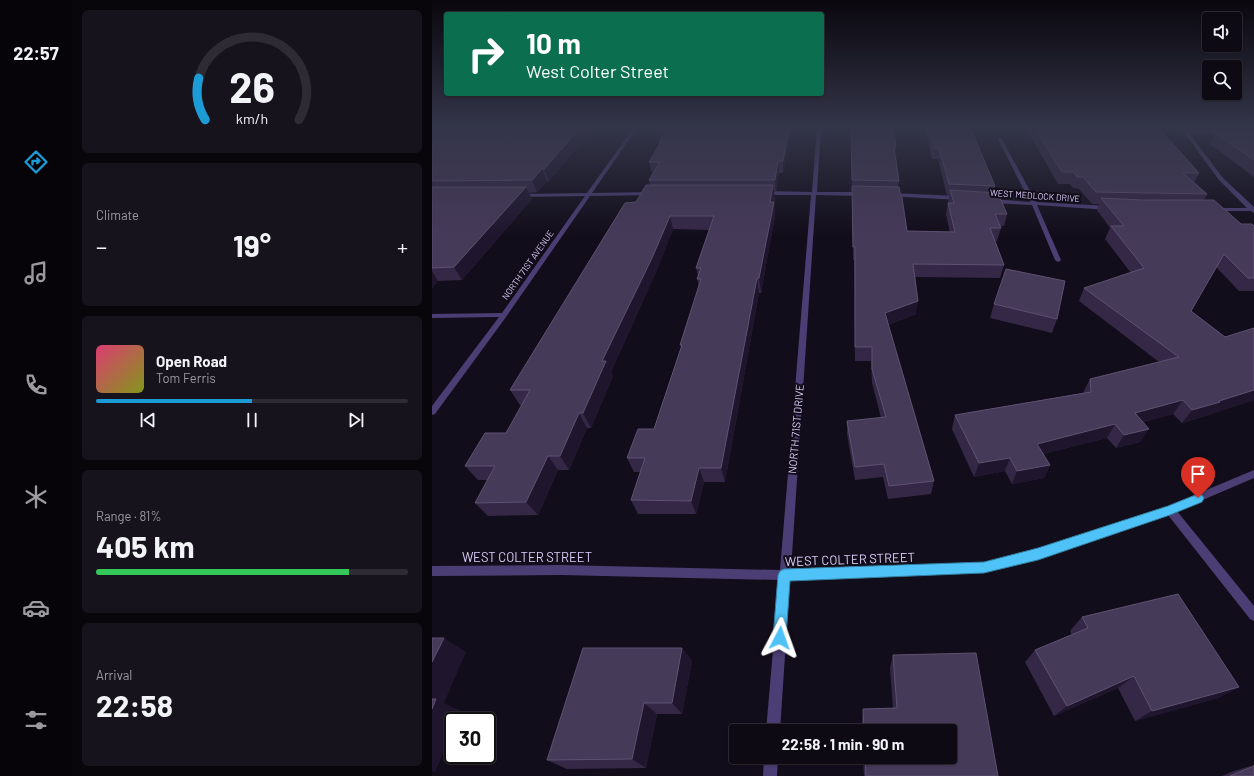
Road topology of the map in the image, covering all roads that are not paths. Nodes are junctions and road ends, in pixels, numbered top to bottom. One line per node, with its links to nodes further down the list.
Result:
1 (610, 163): 11 (street, NORTH 71ST AVENUE)
2 (816, 163): 6 (street, NORTH 71ST DRIVE)
3 (1013, 163): 14 (street)
4 (1209, 163): 17 (street)
5 (759, 193): 6 (street)
6 (814, 193): 8 (street); 25 (street, NORTH 71ST DRIVE)
7 (658, 194): 11 (street)
8 (865, 194)
9 (886, 194): 12 (street)
10 (518, 195): 11 (street)
11 (588, 195): 19 (street, NORTH 71ST AVENUE)
12 (967, 199)
13 (982, 200): 14 (street, WEST MEDLOCK DRIVE)
14 (1034, 204): 15 (street, WEST MEDLOCK DRIVE); 18 (street)
15 (1113, 209)
16 (1205, 210): 17 (street)
17 (1253, 210)
18 (1058, 260)
19 (504, 315): 20 (street); 21 (street, NORTH 71ST AVENUE)
20 (432, 316)
21 (432, 412)
22 (1254, 474): 23 (street, WEST COLTER STREET)
23 (1170, 510): 25 (street, WEST COLTER STREET); 26 (street)
24 (432, 571): 25 (street, WEST COLTER STREET)
25 (784, 575): 27 (street, NORTH 71ST DRIVE)
26 (1254, 615)
27 (773, 724)
28 (771, 764): 29 (street)
29 (770, 776)

